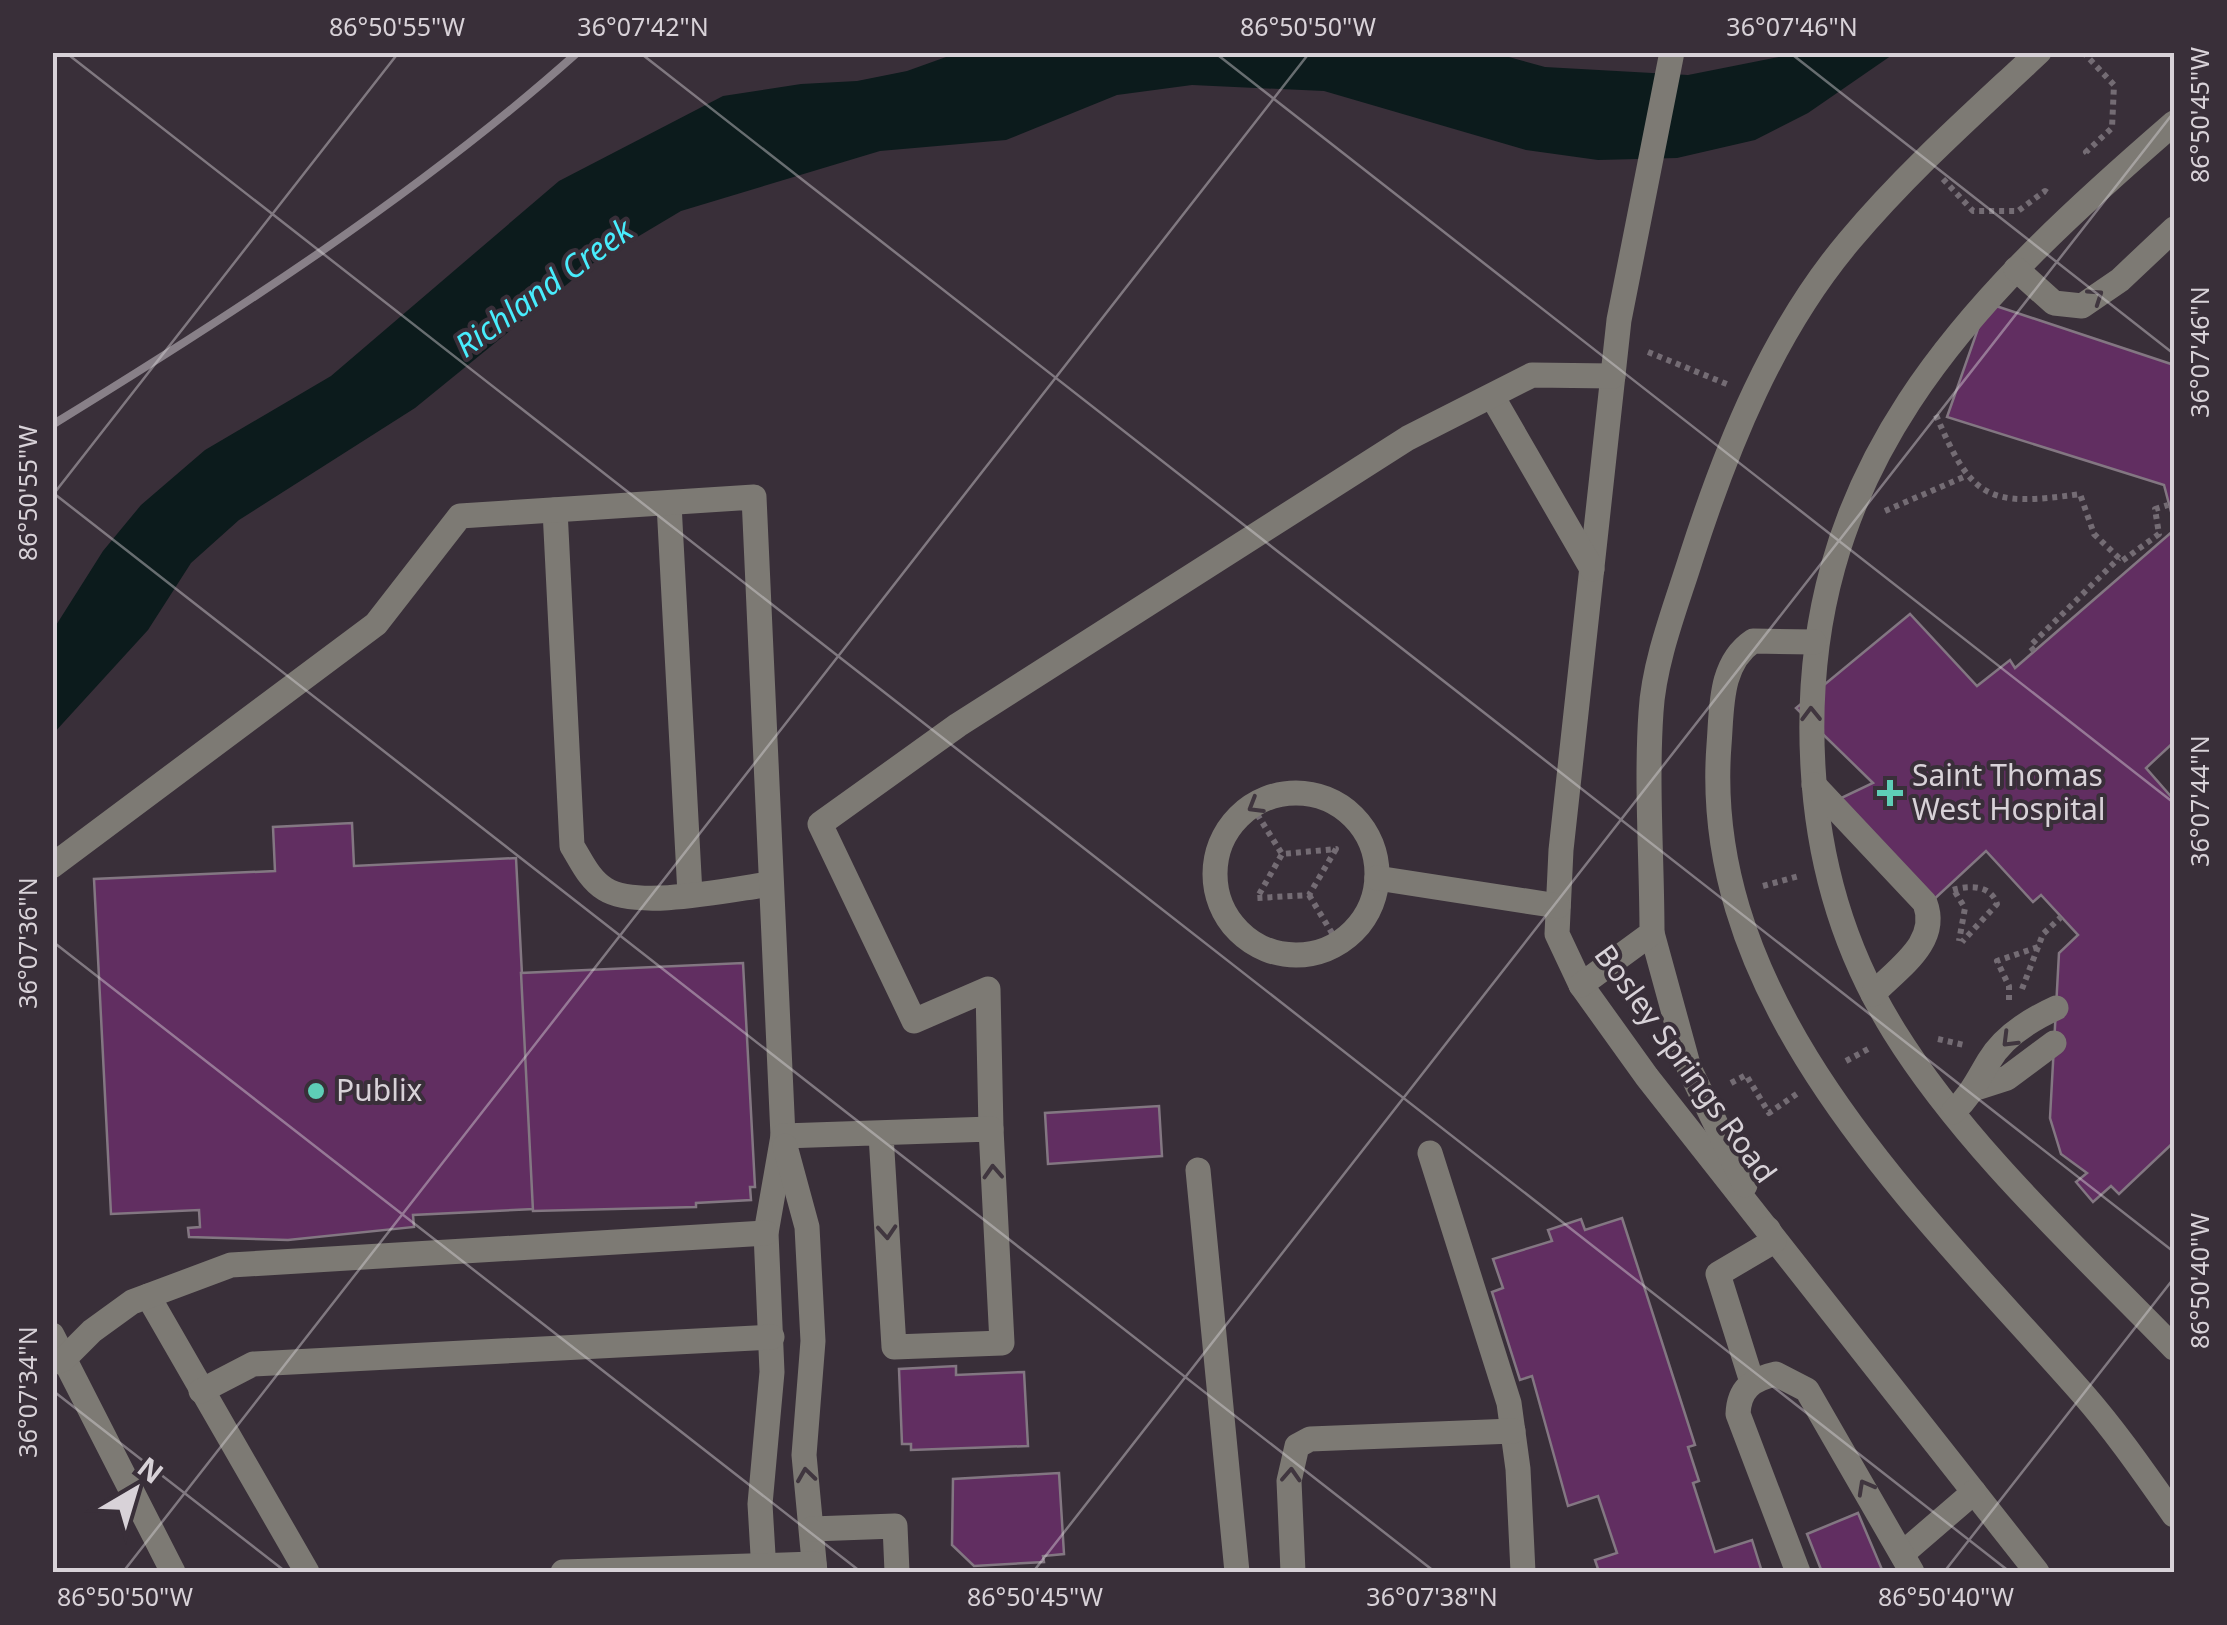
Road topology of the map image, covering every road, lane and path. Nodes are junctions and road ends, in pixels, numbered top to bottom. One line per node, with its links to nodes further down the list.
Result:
1 (2039, 52): 5 (street)
2 (2083, 52): 6 (path)
3 (1671, 57): 10 (street, Bosley Springs Road)
4 (2174, 127): 9 (street)
5 (1924, 160): 7 (path); 13 (street)
6 (2084, 170)
7 (2063, 189)
8 (2174, 229): 9 (street, one-way to 8)
9 (2016, 269): 12 (street)
10 (1618, 330): 11 (street, Bosley Springs Road); 13 (path)
11 (1613, 376): 14 (street); 21 (street, Bosley Springs Road)
12 (1922, 381): 15 (path); 19 (street)
13 (1753, 395): 34 (street)
14 (1492, 396): 21 (street); 45 (street)
15 (1966, 476): 19 (path); 20 (path)
16 (669, 504): 18 (street); 29 (street); 31 (street)
17 (2168, 504): 20 (path)
18 (555, 510): 27 (street); 31 (street)
19 (1844, 529): 22 (street)
20 (2119, 558): 23 (path)
21 (1592, 569): 33 (street, Bosley Springs Road)
22 (1814, 642): 24 (street, one-way to 22); 61 (street)
23 (2034, 651)
24 (1814, 785): 39 (street); 39 (street)
25 (1252, 806): 26 (path); 28 (street, one-way to 25); 35 (street)
26 (1282, 854): 32 (path); 32 (path)
27 (52, 866)
28 (1377, 878): 33 (street); 35 (street)
29 (770, 884): 31 (street); 47 (street)
30 (1953, 890): 36 (path)
31 (690, 894)
32 (1308, 895): 35 (path)
33 (1558, 906): 38 (street, Bosley Springs Road)
34 (1652, 933): 38 (street); 51 (street)
35 (1338, 944)
36 (1958, 946)
37 (2038, 947): 41 (path)
38 (1581, 985): 51 (street, Bosley Springs Road)
39 (1873, 994): 44 (street)
40 (2056, 1008): 43 (street, one-way to 43)
41 (2008, 1011)
42 (2054, 1043): 43 (street)
43 (1979, 1087): 44 (street)
44 (1954, 1112): 55 (street)
45 (991, 1128): 46 (street); 46 (street, one-way to 45)
46 (881, 1134): 47 (street)
47 (783, 1136): 50 (street); 62 (street, one-way to 47)
48 (1430, 1153): 59 (street)
49 (1198, 1170): 71 (street)
50 (766, 1232): 52 (street); 54 (street)
51 (1774, 1241): 57 (street); 60 (street, Bosley Springs Road)
52 (148, 1296): 56 (street); 58 (street)
53 (52, 1335): 56 (street)
54 (772, 1337): 58 (street); 65 (street)
55 (2174, 1348)
56 (58, 1361): 67 (street)
57 (1752, 1382): 63 (street, one-way to 57); 73 (street)
58 (201, 1391): 68 (street)
59 (1513, 1431): 66 (street); 72 (street, one-way to 59)
60 (1974, 1492): 63 (street); 74 (street, Bosley Springs Road)
61 (2174, 1512)
62 (812, 1529): 64 (street); 70 (street)
63 (1907, 1563)
64 (814, 1568): 65 (street)
65 (764, 1569): 69 (street)
66 (1524, 1571)
67 (173, 1572)
68 (307, 1572)
69 (563, 1572)
70 (897, 1572)
71 (1237, 1572)
72 (1293, 1572)
73 (1798, 1572)
74 (2037, 1572)

